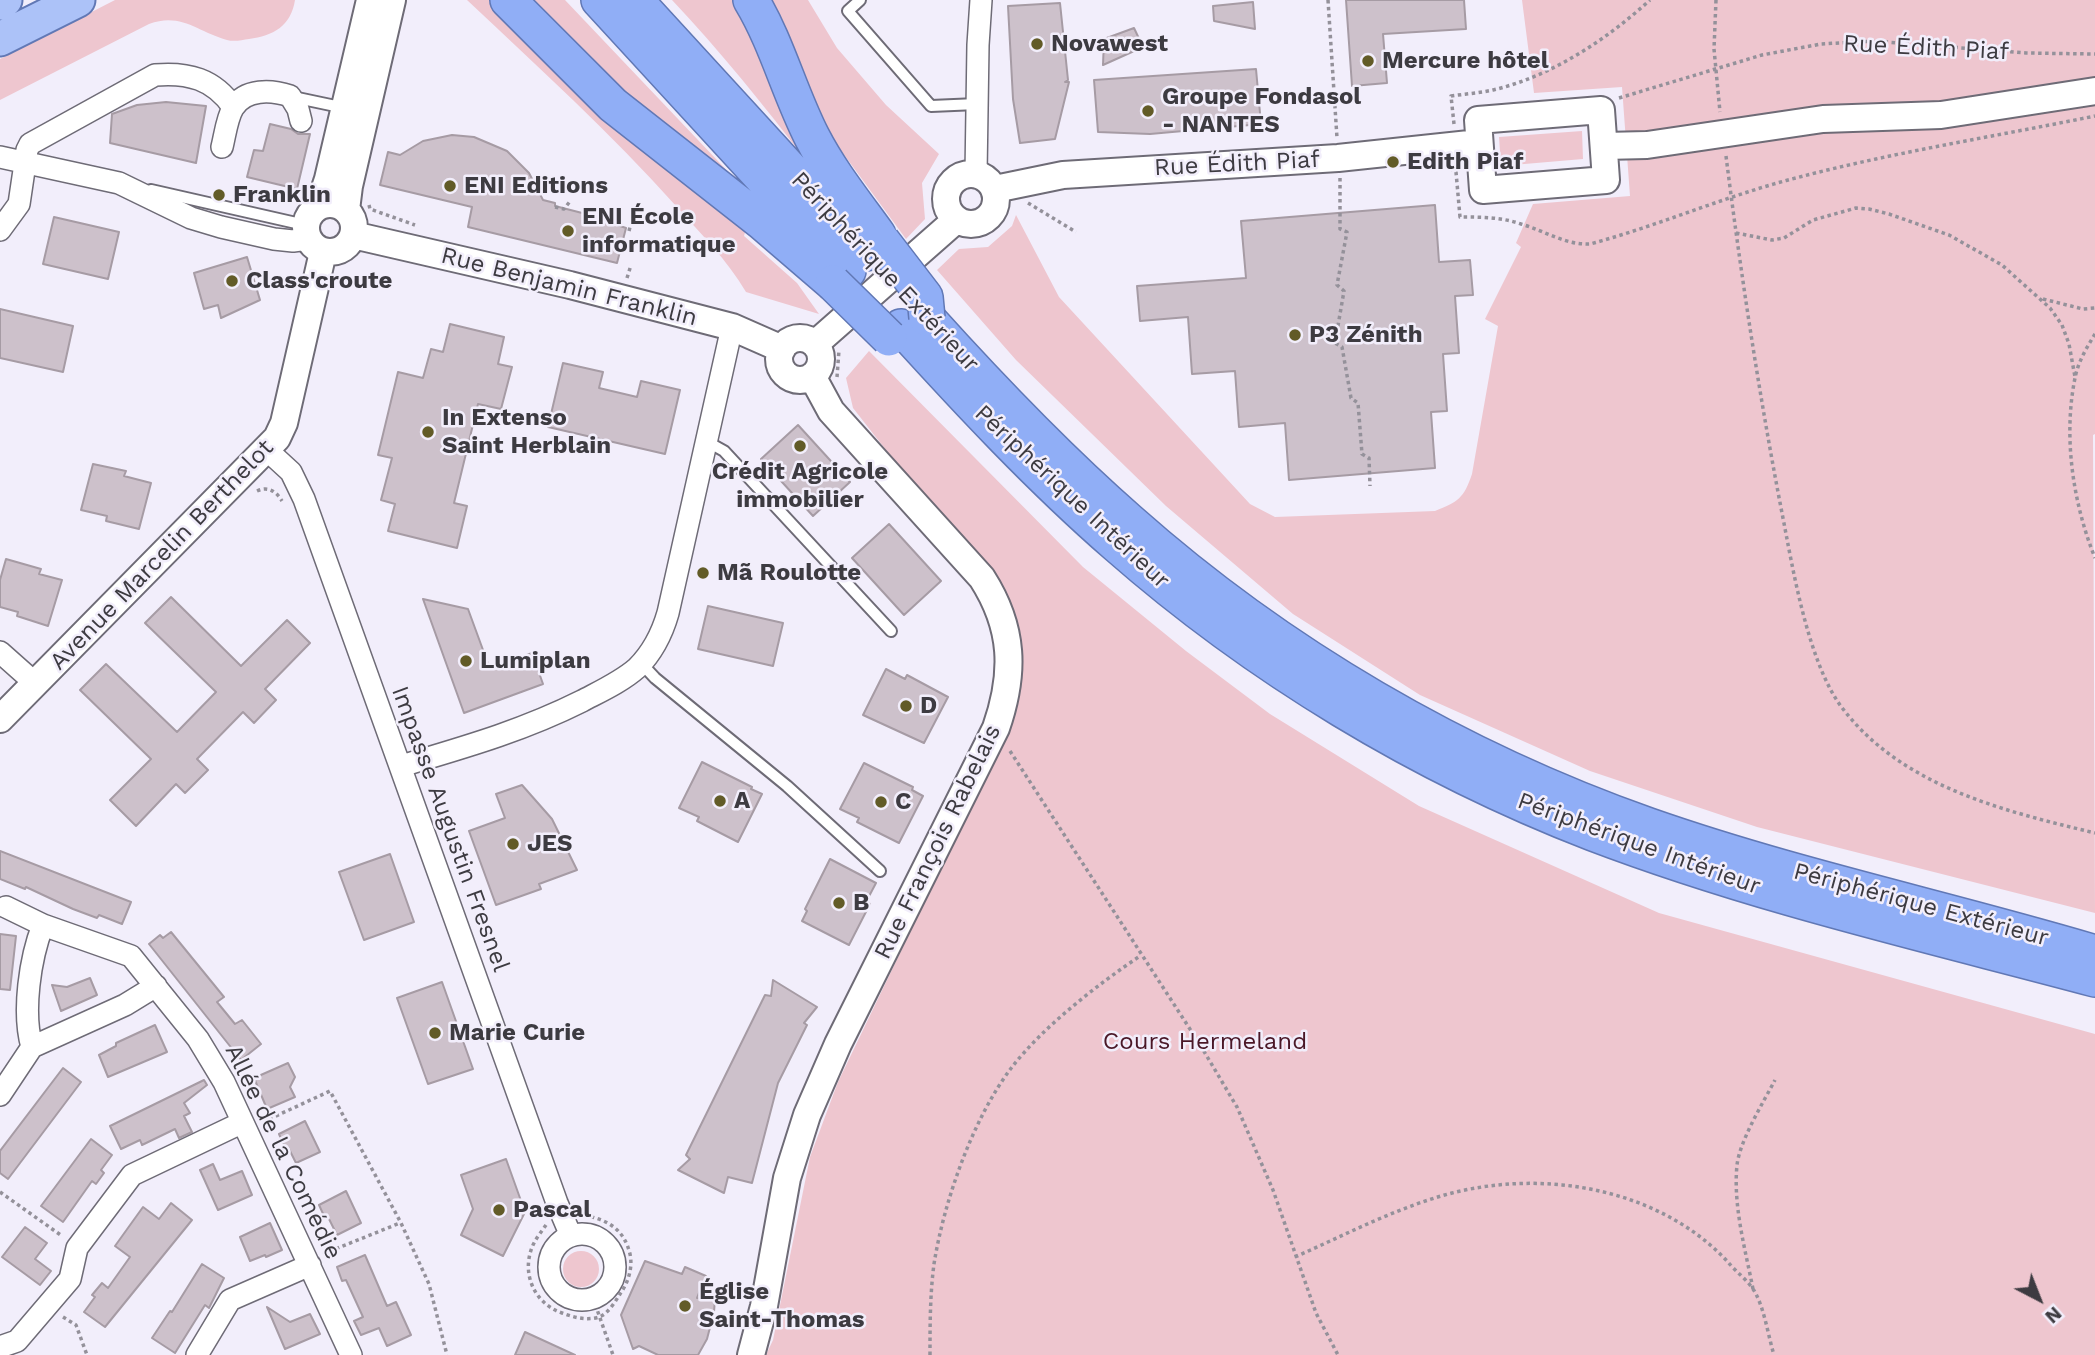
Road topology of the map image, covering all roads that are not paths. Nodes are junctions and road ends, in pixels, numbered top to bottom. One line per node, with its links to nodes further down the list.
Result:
1 (5, 0): 10 (main road)
2 (78, 0): 12 (main road)
3 (370, 0): 17 (street, Avenue Marcelin Berthelot)
4 (392, 0): 25 (street)
5 (508, 0): 30 (highway)
6 (599, 0): 30 (highway)
7 (635, 0): 30 (highway, Périphérique Extérieur)
8 (860, 0): 15 (lane)
9 (981, 0): 15 (street)
10 (0, 3)
11 (759, 8): 30 (highway)
12 (0, 39)
13 (2095, 91): 21 (street)
14 (290, 96): 16 (street); 17 (lane); 18 (street)
15 (977, 104): 24 (street)
16 (233, 107): 20 (street); 23 (street)
17 (345, 108): 28 (street, Avenue Marcelin Berthelot)
18 (301, 121)
19 (1479, 143): 21 (street); 21 (street); 24 (street, Rue Édith Piaf)
20 (222, 146)
21 (1604, 146)
22 (0, 157): 23 (street)
23 (25, 162): 27 (street); 28 (street)
24 (985, 182): 26 (street); 26 (street)
25 (346, 210): 28 (street); 29 (street)
26 (956, 220): 33 (street)
27 (0, 230)
28 (314, 230): 29 (street); 37 (street, Avenue Marcelin Berthelot)
29 (353, 235): 31 (street, Rue Benjamin Franklin)
30 (858, 262): 32 (highway, bridge); 32 (highway, bridge)
31 (732, 327): 34 (street, Rue Benjamin Franklin); 36 (street)
32 (906, 328): 47 (highway, Périphérique Extérieur); 48 (highway, Périphérique Intérieur)
33 (828, 344): 34 (street); 35 (street)
34 (782, 349): 35 (street)
35 (824, 380): 58 (street, Rue François Rabelais)
36 (706, 441): 38 (lane); 40 (street)
37 (267, 450): 41 (street, Avenue Marcelin Berthelot); 43 (street, Impasse Augustin Fresnel)
38 (891, 631)
39 (0, 652): 41 (street)
40 (641, 663): 43 (street); 44 (lane)
41 (36, 684): 42 (street, Avenue Marcelin Berthelot)
42 (0, 719)
43 (401, 766): 53 (street, Impasse Augustin Fresnel)
44 (880, 871)
45 (6, 907): 46 (street, Allée de la Comédie)
46 (43, 925): 49 (street, Allée de la Comédie); 50 (street)
47 (2095, 953)
48 (2095, 979)
49 (156, 986): 50 (street); 52 (street, Allée de la Comédie)
50 (32, 1047): 51 (street)
51 (0, 1095)
52 (243, 1127): 54 (street, Allée de la Comédie); 55 (street)
53 (571, 1236): 53 (street)
54 (309, 1263): 56 (street); 57 (street, Allée de la Comédie)
55 (0, 1347)
56 (197, 1355)
57 (351, 1355)
58 (751, 1355)

